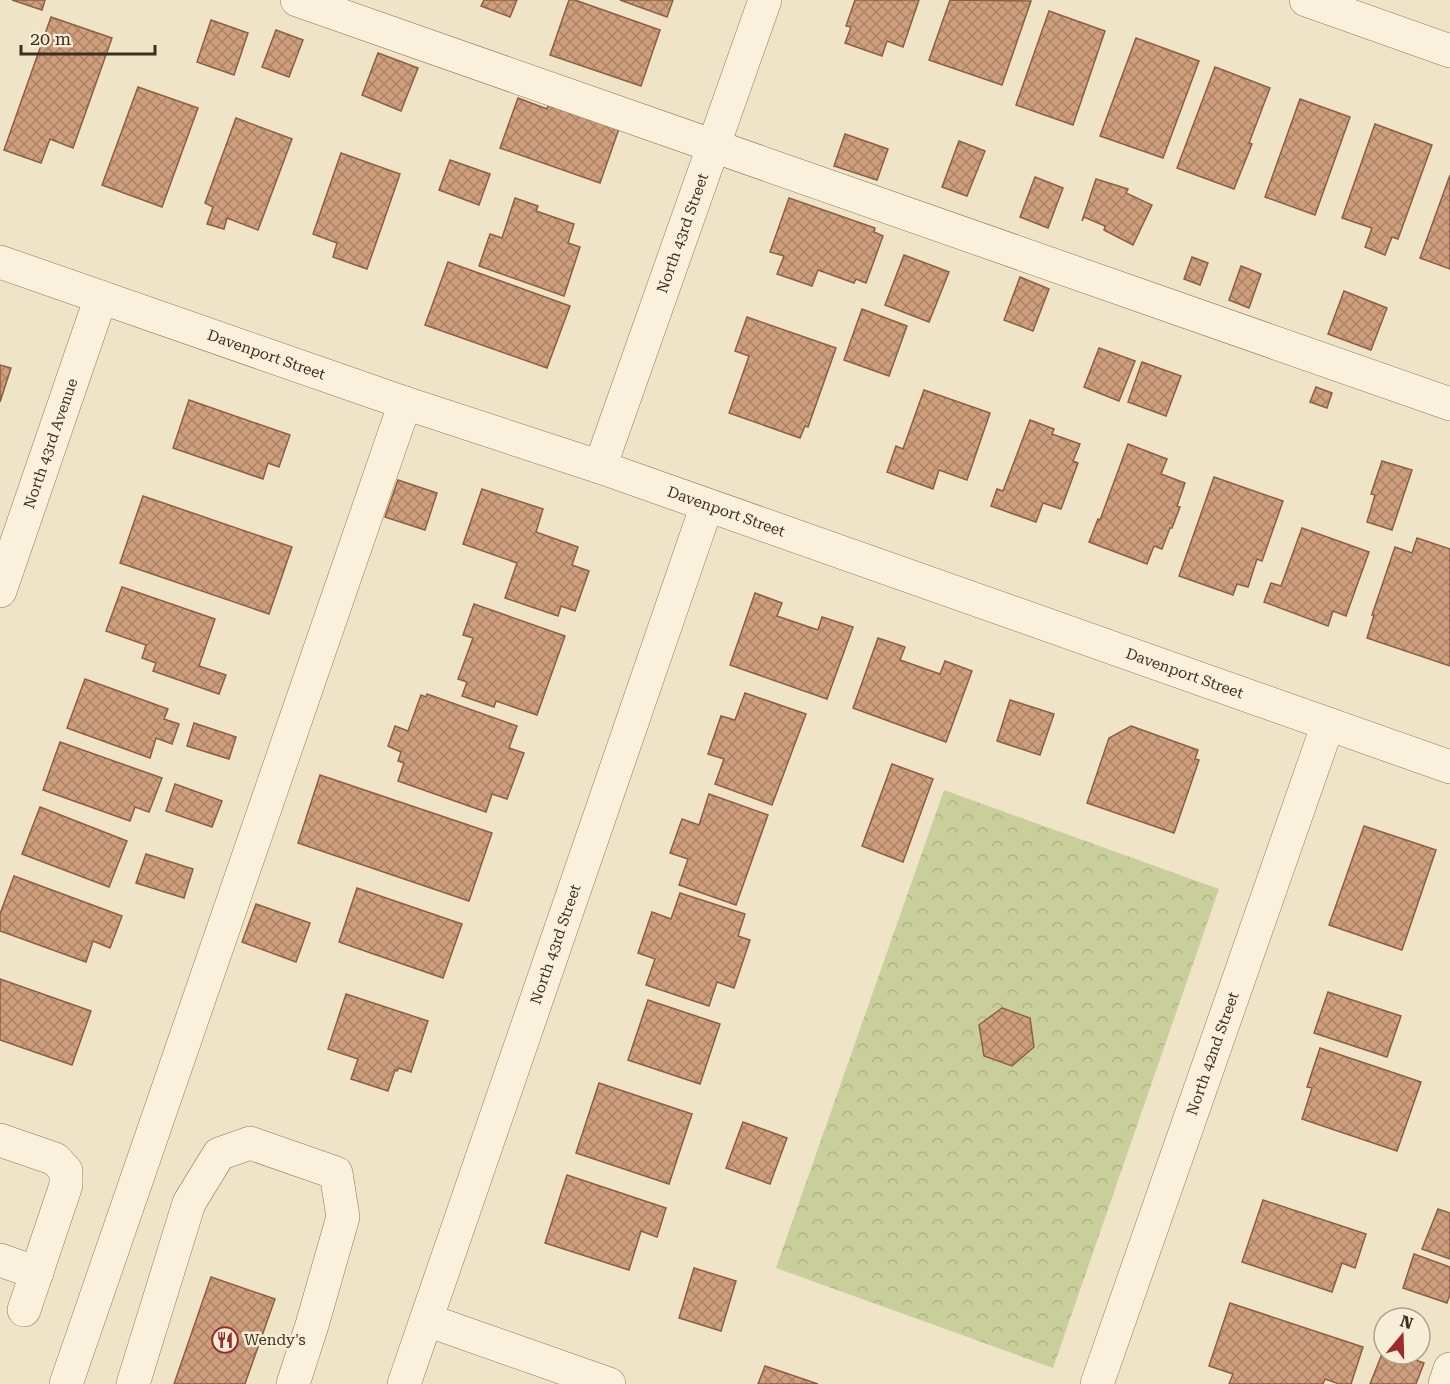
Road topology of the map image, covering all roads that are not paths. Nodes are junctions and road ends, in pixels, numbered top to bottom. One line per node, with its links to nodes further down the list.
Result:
1 (297, 0): 5 (street)
2 (765, 0): 5 (street, North 43rd Street)
3 (1306, 0): 4 (street)
4 (1450, 51)
5 (714, 145): 9 (street); 10 (street, North 43rd Street)
6 (0, 262): 7 (street, Davenport Street)
7 (101, 297): 8 (street, Davenport Street); 12 (street, North 43rd Avenue)
8 (405, 402): 10 (street, Davenport Street); 21 (street)
9 (1450, 404)
10 (600, 467): 11 (street, Davenport Street)
11 (707, 505): 13 (street, Davenport Street); 19 (street, North 43rd Street)
12 (0, 591)
13 (1328, 724): 14 (street, Davenport Street); 26 (street, North 42nd Street)
14 (1450, 767)
15 (0, 1140): 17 (street)
16 (0, 1260): 17 (street)
17 (37, 1273): 18 (street)
18 (24, 1310)
19 (427, 1320): 24 (street, North 43rd Street); 25 (street)
20 (1450, 1370): 27 (street)
21 (66, 1384)
22 (134, 1384): 23 (street)
23 (293, 1384)
24 (404, 1384)
25 (609, 1384)
26 (1097, 1384)
27 (1445, 1384)

